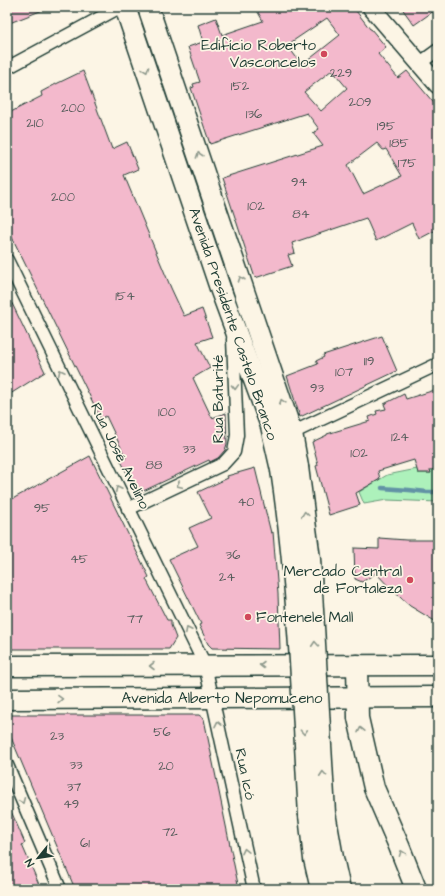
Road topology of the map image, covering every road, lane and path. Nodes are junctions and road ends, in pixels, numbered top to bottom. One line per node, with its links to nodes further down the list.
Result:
1 (120, 7): 7 (street)
2 (125, 7): 10 (main road, Avenida Presidente Castelo Branco, one-way to 10)
3 (148, 7): 12 (main road, Avenida Presidente Castelo Branco, one-way to 3)
4 (371, 7): 6 (street)
5 (438, 50): 6 (street)
6 (420, 62): 8 (street)
7 (7, 68)
8 (438, 84)
9 (7, 260): 14 (street, Rua José Avelino, one-way to 9)
10 (233, 320): 13 (main road, Avenida Presidente Castelo Branco); 14 (street, Rua Baturité, one-way to 14)
11 (438, 364): 12 (street)
12 (292, 433): 13 (main road, Avenida Presidente Castelo Branco)
13 (289, 468): 24 (main road, Avenida Presidente Castelo Branco, bridge)
14 (128, 509): 15 (street, Rua José Avelino, one-way to 14)
15 (205, 665): 16 (main road, one-way to 15); 18 (main road, one-way to 18); 22 (street, Rua Icó)
16 (356, 665): 17 (main road); 20 (main road)
17 (438, 665)
18 (7, 666)
19 (438, 697): 20 (main road, Avenida Alberto Nepomuceno)
20 (358, 698): 22 (main road, Avenida Alberto Nepomuceno); 29 (main road, one-way to 20)
21 (7, 699): 22 (main road, Avenida Alberto Nepomuceno, one-way to 22)
22 (213, 699): 26 (street, Rua Icó, one-way to 22)
23 (7, 766): 25 (street, one-way to 25)
24 (317, 814): 27 (main road, Avenida Presidente Castelo Branco); 28 (main road, Avenida Presidente Castelo Branco)
25 (60, 889)
26 (254, 889)
27 (321, 889)
28 (340, 889)
29 (416, 889)

